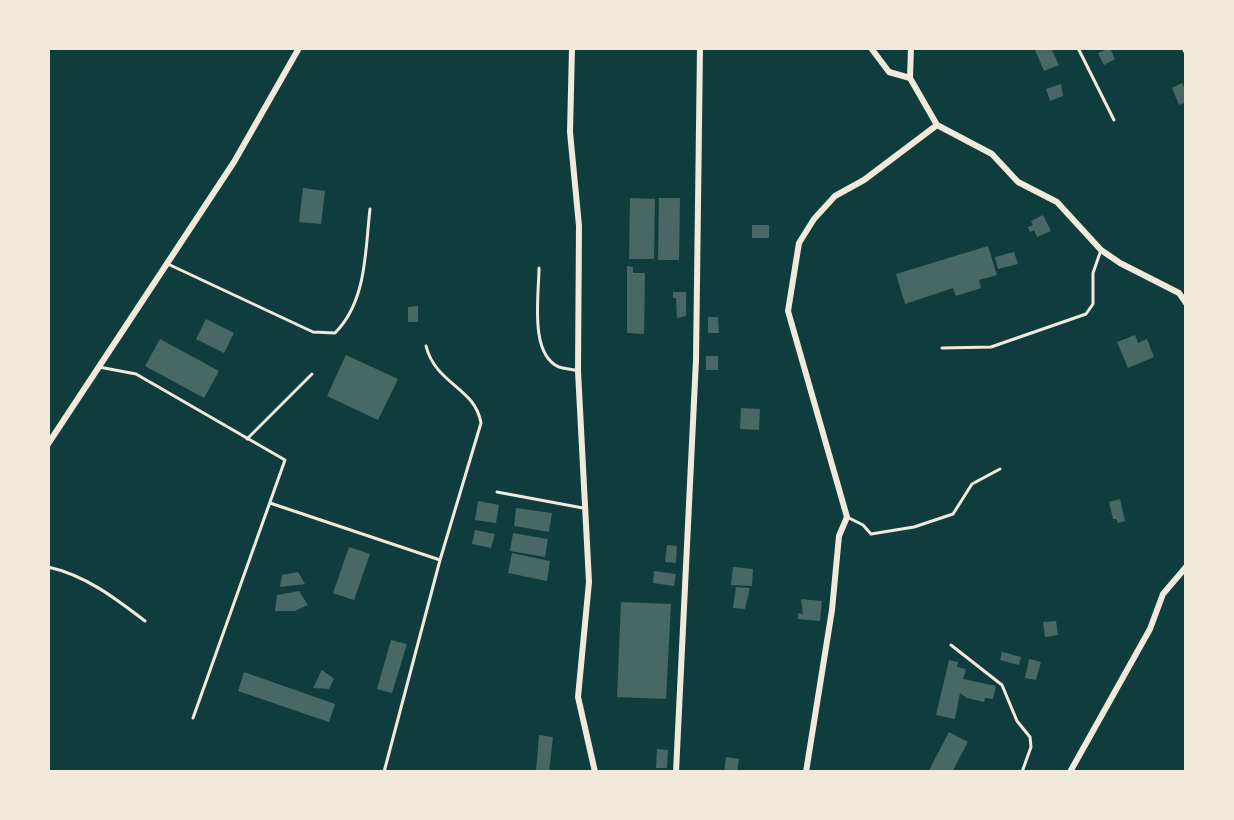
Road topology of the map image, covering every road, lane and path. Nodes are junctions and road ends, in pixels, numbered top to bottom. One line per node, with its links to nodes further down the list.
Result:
1 (299, 48): 14 (street)
2 (572, 48): 20 (street)
3 (700, 48): 37 (street)
4 (871, 48): 9 (street)
5 (911, 48): 9 (street)
6 (1078, 48): 10 (lane)
7 (1183, 48): 8 (lane)
8 (1186, 54)
9 (910, 78): 11 (street)
10 (1114, 120)
11 (937, 125): 13 (street); 28 (street)
12 (370, 209): 14 (lane)
13 (1101, 250): 16 (street); 18 (lane)
14 (166, 263): 19 (street)
15 (539, 268): 20 (lane)
16 (1186, 303)
17 (426, 346): 29 (lane)
18 (942, 348)
19 (99, 367): 22 (lane); 23 (street)
20 (578, 371): 27 (street)
21 (312, 374): 22 (lane)
22 (247, 439): 26 (lane)
23 (48, 444)
24 (1000, 469): 28 (lane)
25 (497, 492): 27 (lane)
26 (270, 503): 29 (lane); 34 (lane)
27 (587, 509): 36 (street)
28 (847, 517): 38 (street)
29 (440, 560): 35 (lane)
30 (48, 567): 32 (lane)
31 (1186, 567): 40 (street)
32 (145, 621)
33 (951, 645): 39 (lane)
34 (193, 718)
35 (384, 772)
36 (595, 772)
37 (676, 772)
38 (806, 772)
39 (1022, 772)
40 (1070, 772)

